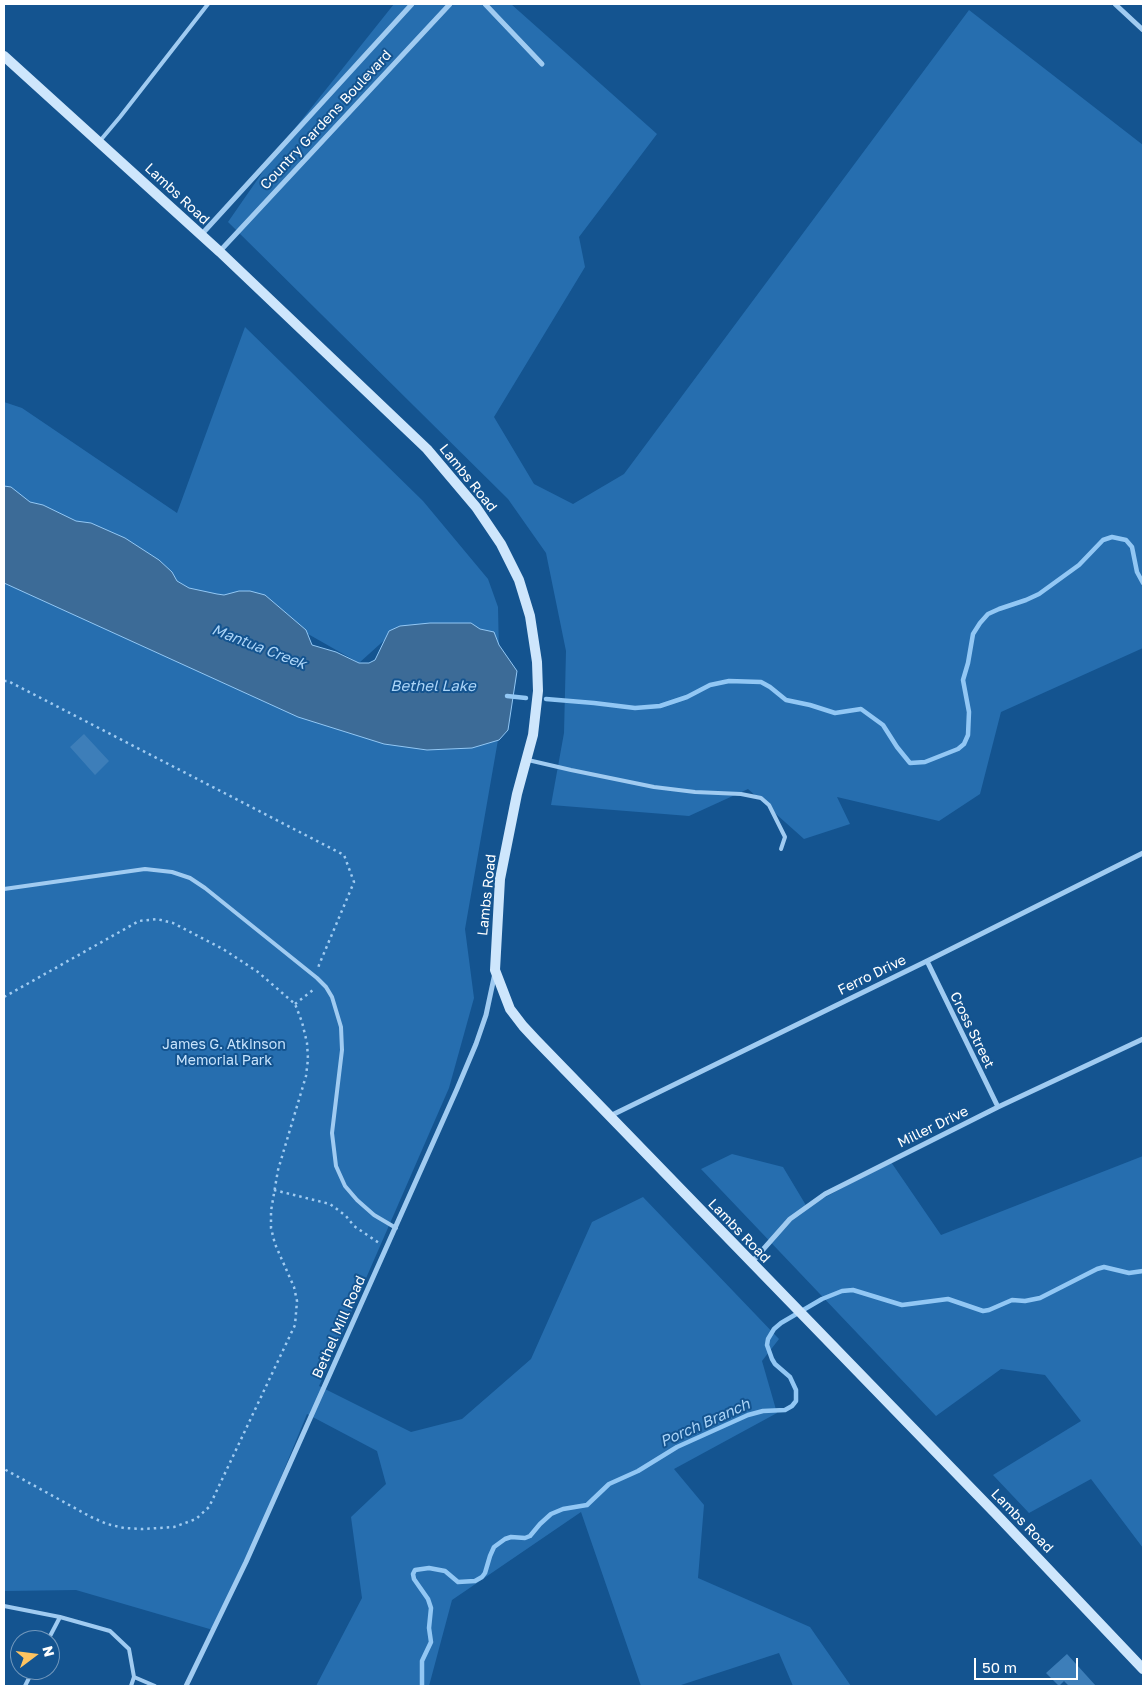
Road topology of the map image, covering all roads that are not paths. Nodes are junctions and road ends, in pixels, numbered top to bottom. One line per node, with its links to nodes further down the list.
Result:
1 (208, 4): 9 (lane)
2 (412, 4): 10 (street, Country Gardens Boulevard)
3 (450, 4): 11 (street, Country Gardens Boulevard)
4 (485, 4): 8 (street)
5 (1115, 4): 6 (street)
6 (1143, 30)
7 (4, 56): 9 (main road, Lambs Road)
8 (542, 64)
9 (99, 142): 10 (main road, Lambs Road)
10 (201, 235): 11 (main road, Lambs Road)
11 (220, 252): 12 (main road, Lambs Road)
12 (526, 760): 13 (lane); 17 (main road, Lambs Road)
13 (780, 849)
14 (1143, 853): 16 (street, Ferro Drive)
15 (4, 889): 21 (lane)
16 (927, 961): 19 (street, Cross Street); 20 (street, Ferro Drive)
17 (495, 970): 20 (main road, Lambs Road); 21 (street, Bethel Mill Road)
18 (1143, 1039): 19 (street, Miller Drive)
19 (998, 1108): 22 (street, Miller Drive)
20 (610, 1116): 22 (main road, Lambs Road)
21 (396, 1228): 30 (street, Bethel Mill Road)
22 (751, 1263): 26 (main road, Lambs Road)
23 (4, 1606): 24 (lane)
24 (60, 1617): 25 (lane); 27 (lane)
25 (53, 1630)
26 (1143, 1668)
27 (134, 1677): 28 (lane); 29 (lane)
28 (131, 1686)
29 (155, 1686)
30 (186, 1686)

